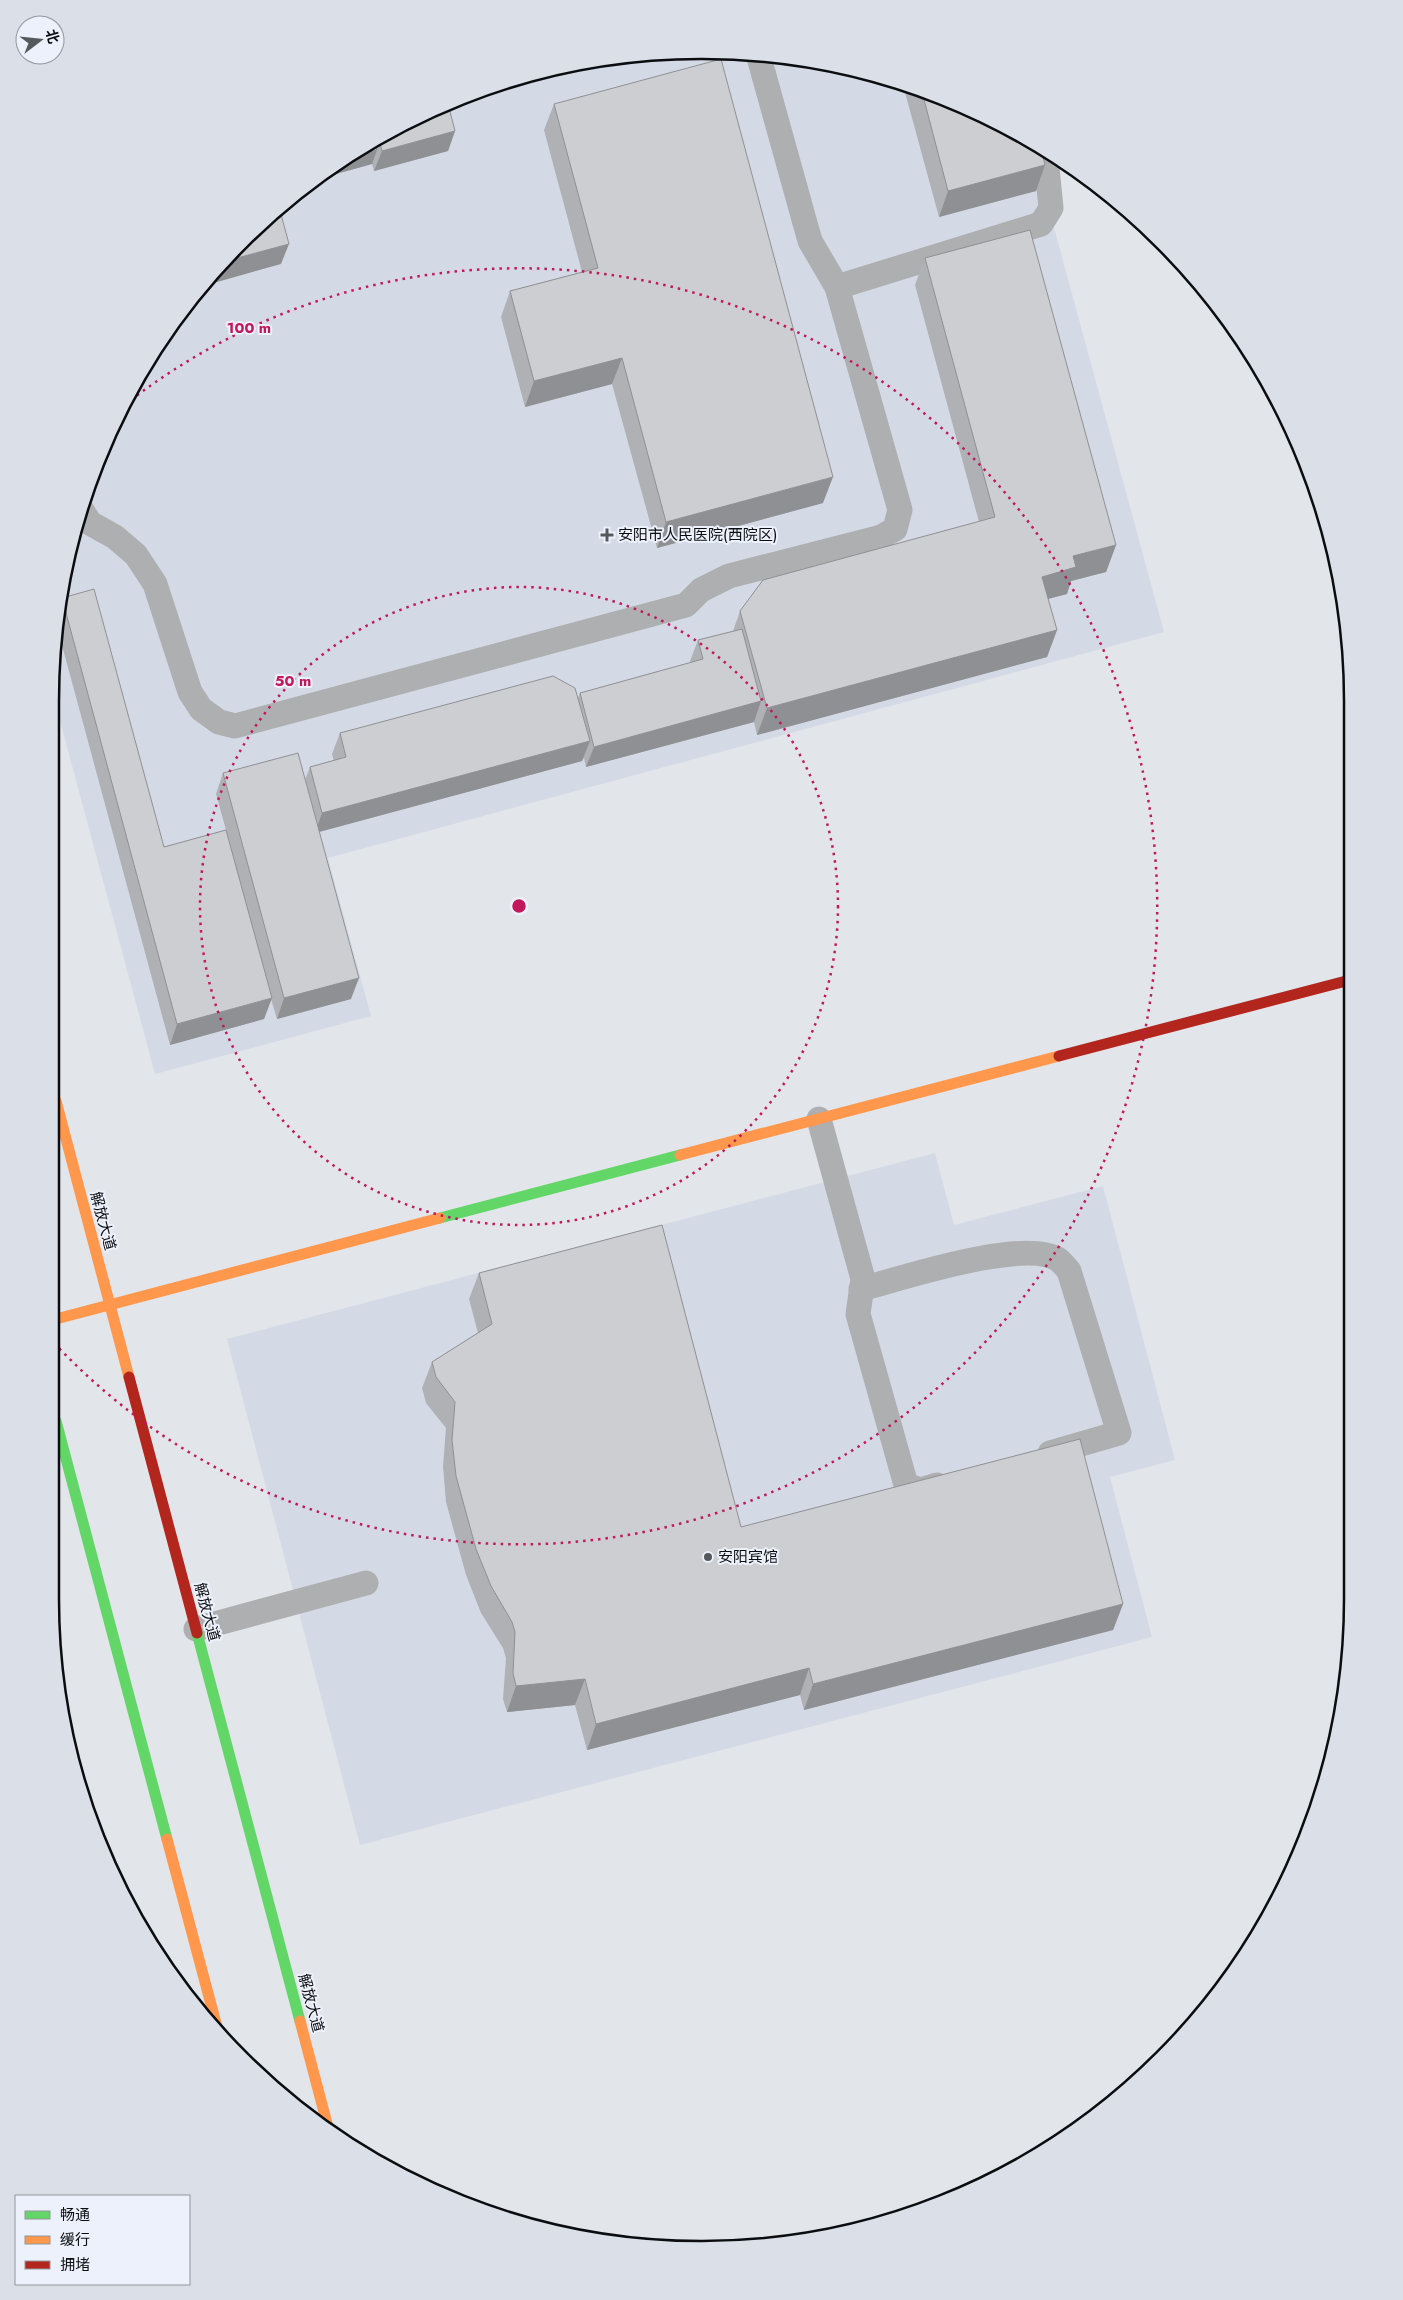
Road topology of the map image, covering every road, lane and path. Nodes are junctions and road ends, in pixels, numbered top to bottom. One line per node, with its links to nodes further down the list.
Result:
1 (760, 62): 3 (lane)
2 (1046, 159): 3 (lane)
3 (837, 287): 4 (lane)
4 (87, 517)
5 (1344, 982): 7 (main road)
6 (59, 1112): 9 (main road, 解放大道)
7 (820, 1119): 8 (lane); 9 (main road)
8 (861, 1289): 12 (lane); 13 (lane)
9 (110, 1305): 10 (main road); 15 (main road, 解放大道)
10 (59, 1318)
11 (59, 1431): 16 (main road)
12 (1024, 1460)
13 (958, 1479)
14 (366, 1584): 15 (lane)
15 (196, 1629): 17 (main road, 解放大道)
16 (215, 2018)
17 (326, 2120)

